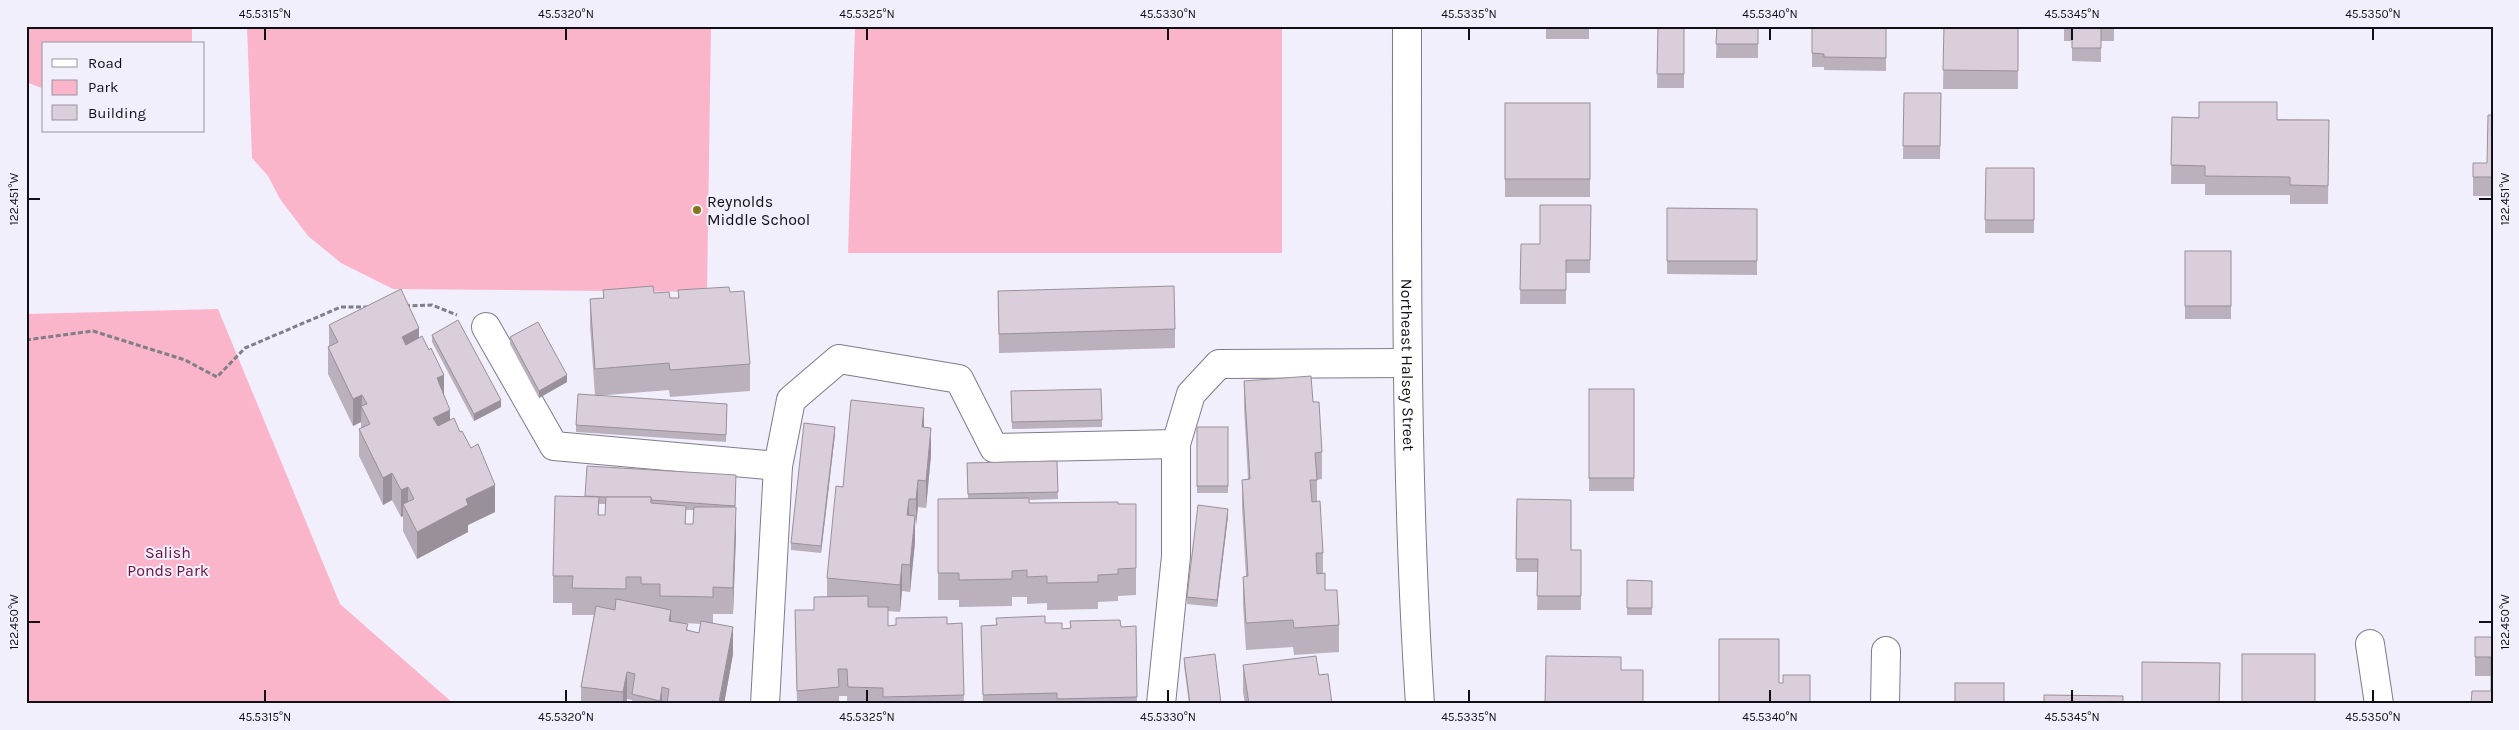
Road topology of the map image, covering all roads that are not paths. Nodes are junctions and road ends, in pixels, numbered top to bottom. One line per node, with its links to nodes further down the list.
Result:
1 (1407, 26): 3 (street, Northeast Halsey Street)
2 (486, 327): 5 (street)
3 (1407, 362): 4 (street); 10 (street, Northeast Halsey Street)
4 (1176, 444): 5 (street); 9 (street)
5 (778, 466): 8 (street)
6 (2370, 644): 12 (street)
7 (1886, 651): 11 (street)
8 (765, 704)
9 (1161, 704)
10 (1420, 704)
11 (1885, 704)
12 (2379, 704)

